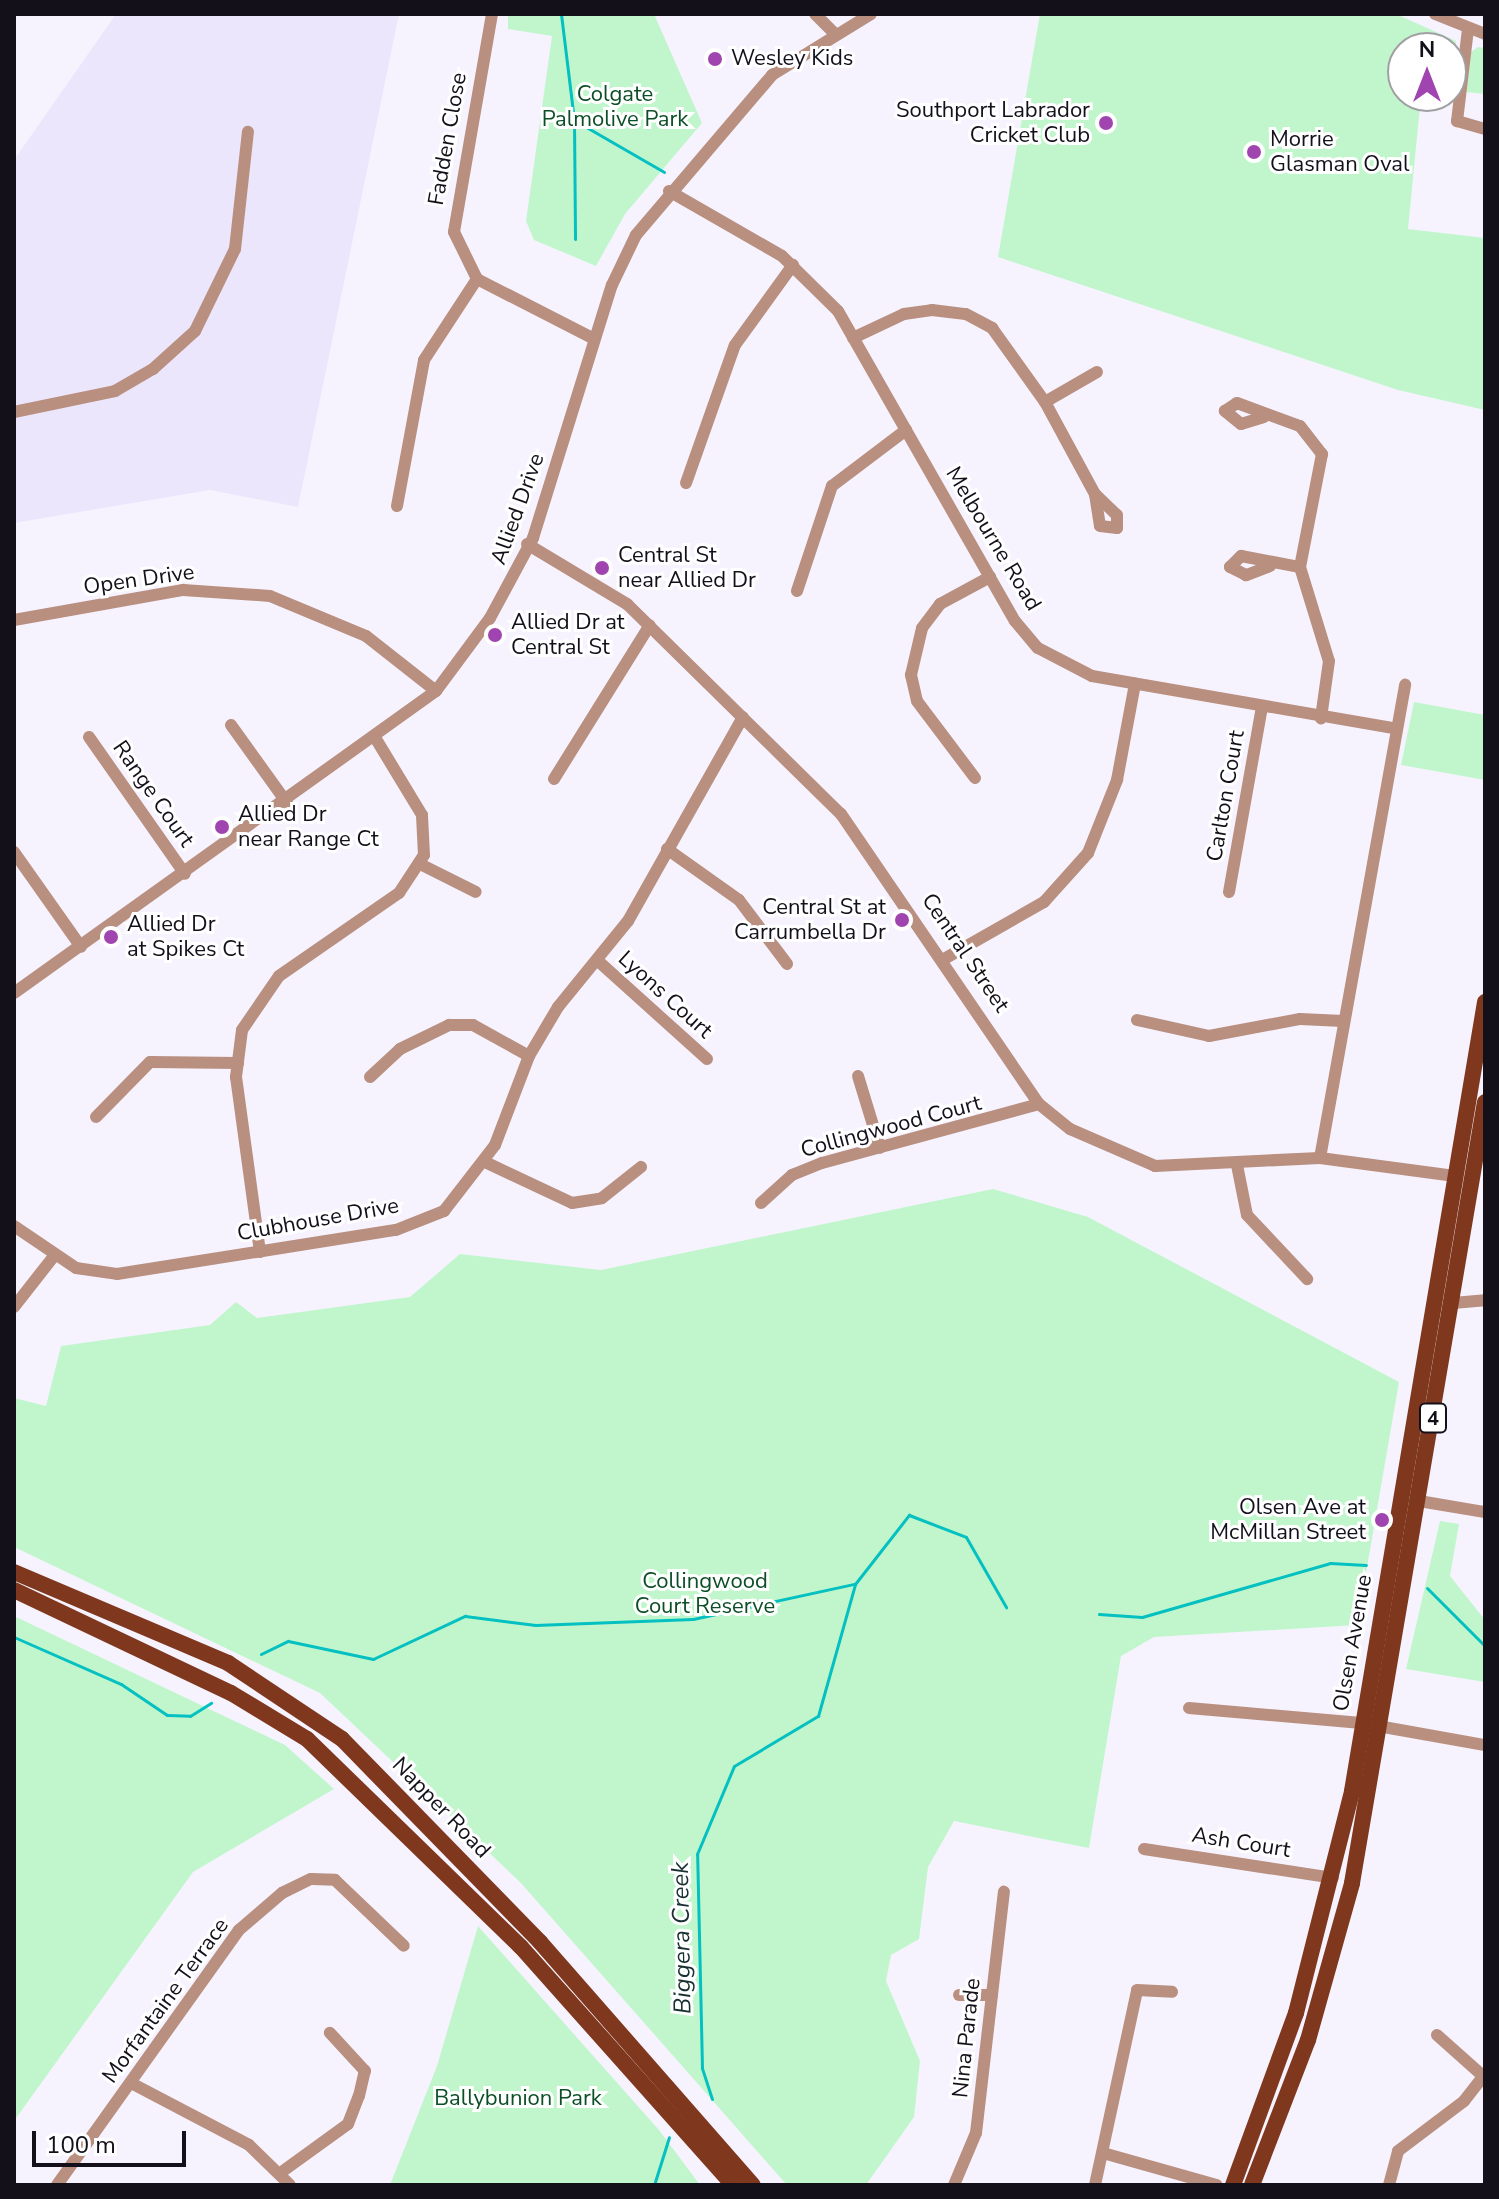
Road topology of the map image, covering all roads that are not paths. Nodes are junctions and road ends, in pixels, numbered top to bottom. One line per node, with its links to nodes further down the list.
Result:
1 (492, 14): 12 (street, Fadden Close)
2 (815, 14): 6 (street)
3 (871, 14): 6 (street, Allied Drive)
4 (1435, 14): 5 (street)
5 (1468, 29): 7 (street); 8 (street)
6 (834, 33): 10 (street, Allied Drive)
7 (1485, 34)
8 (1485, 129)
9 (248, 132): 17 (street)
10 (669, 191): 11 (street, Melbourne Road); 14 (street, Allied Drive)
11 (793, 265): 13 (street, Melbourne Road); 20 (street)
12 (477, 279): 14 (street); 22 (street)
13 (853, 338): 16 (street); 19 (street, Melbourne Road)
14 (594, 339): 23 (street, Allied Drive)
15 (1097, 372): 16 (street)
16 (1045, 402): 21 (street)
17 (14, 412)
18 (1264, 417): 25 (street)
19 (906, 430): 26 (street, Melbourne Road); 27 (street)
20 (686, 483)
21 (1095, 494)
22 (397, 506)
23 (527, 544): 29 (street, Central Street); 32 (street, Allied Drive)
24 (1270, 566): 25 (street)
25 (1300, 567): 35 (street)
26 (990, 577): 30 (street, Melbourne Road); 40 (street)
27 (797, 591)
28 (14, 620): 32 (street, Open Drive)
29 (650, 625): 34 (street, Central Street); 41 (street)
30 (1135, 684): 33 (street, Melbourne Road); 50 (street)
31 (1405, 685): 37 (street)
32 (436, 691): 39 (street, Allied Drive)
33 (1262, 707): 35 (street, Melbourne Road); 48 (street, Carlton Court)
34 (743, 717): 43 (street, Clubhouse Drive); 50 (street, Central Street)
35 (1321, 718): 37 (street, Melbourne Road)
36 (231, 725): 42 (street)
37 (1394, 728): 56 (street)
38 (89, 737): 46 (street, Range Court)
39 (376, 739): 42 (street, Allied Drive); 45 (street)
40 (975, 778)
41 (554, 779)
42 (287, 803): 46 (street, Allied Drive)
43 (667, 849): 51 (street, Clubhouse Drive); 52 (street)
44 (14, 852): 49 (street)
45 (422, 865): 47 (street); 59 (street)
46 (185, 874): 49 (street, Allied Drive)
47 (476, 892)
48 (1229, 892)
49 (81, 947): 53 (street, Allied Drive)
50 (944, 959): 63 (street, Central Street)
51 (597, 960): 57 (street, Clubhouse Drive); 58 (street, Lyons Court)
52 (787, 964)
53 (14, 993)
54 (1485, 1002): 70 (main road, Olsen Avenue / 4)
55 (1137, 1020): 56 (street)
56 (1343, 1021): 66 (street)
57 (529, 1056): 61 (street); 67 (street, Clubhouse Drive)
58 (707, 1059)
59 (238, 1063): 64 (street); 76 (street)
60 (858, 1076): 65 (street)
61 (370, 1077)
62 (1485, 1102): 71 (main road, Olsen Avenue / 4)
63 (1039, 1104): 65 (street, Collingwood Court); 68 (street, Central Street)
64 (96, 1117)
65 (880, 1148): 73 (street, Collingwood Court)
66 (1320, 1158): 68 (street, Central Street); 70 (street, Central Street)
67 (485, 1162): 69 (street); 76 (street, Clubhouse Drive)
68 (1237, 1165): 78 (street)
69 (641, 1167)
70 (1455, 1176): 71 (main road); 87 (main road, Olsen Avenue / 4)
71 (1479, 1180): 74 (main road, Olsen Avenue / 4)
72 (1485, 1197): 74 (main road)
73 (761, 1203)
74 (1467, 1214): 80 (main road, Olsen Avenue / 4)
75 (14, 1226): 77 (street, Clubhouse Drive)
76 (260, 1252): 77 (street, Clubhouse Drive)
77 (54, 1256): 81 (street)
78 (1307, 1279)
79 (1485, 1300): 80 (street)
80 (1453, 1303): 82 (main road, Olsen Avenue / 4)
81 (14, 1307)
82 (1419, 1501): 83 (street); 88 (main road, Olsen Avenue / 4)
83 (1485, 1512)
84 (14, 1572): 106 (main road, Napper Road)
85 (14, 1590): 105 (main road, Napper Road)
86 (1189, 1708): 87 (street)
87 (1361, 1723): 88 (street); 91 (main road, Olsen Avenue / 4)
88 (1379, 1728): 89 (street); 111 (main road, Olsen Avenue / 4)
89 (1485, 1745)
90 (1144, 1849): 91 (street, Ash Court)
91 (1333, 1878): 110 (main road, Olsen Avenue / 4)
92 (1004, 1892): 96 (street, Nina Parade)
93 (404, 1946): 100 (street, Morfantaine Terrace)
94 (1172, 1992): 101 (street)
95 (959, 1995): 96 (street)
96 (992, 1995): 107 (street, Nina Parade)
97 (330, 2033): 102 (street)
98 (1437, 2035): 99 (street)
99 (1484, 2075): 112 (street)
100 (133, 2084): 102 (street); 103 (street, Morfantaine Terrace)
101 (1103, 2153): 108 (street); 109 (street)
102 (283, 2171): 104 (street)
103 (63, 2183)
104 (290, 2185)
105 (733, 2185)
106 (753, 2185)
107 (954, 2185)
108 (1095, 2185)
109 (1217, 2185)
110 (1233, 2185)
111 (1252, 2185)
112 (1389, 2185)

